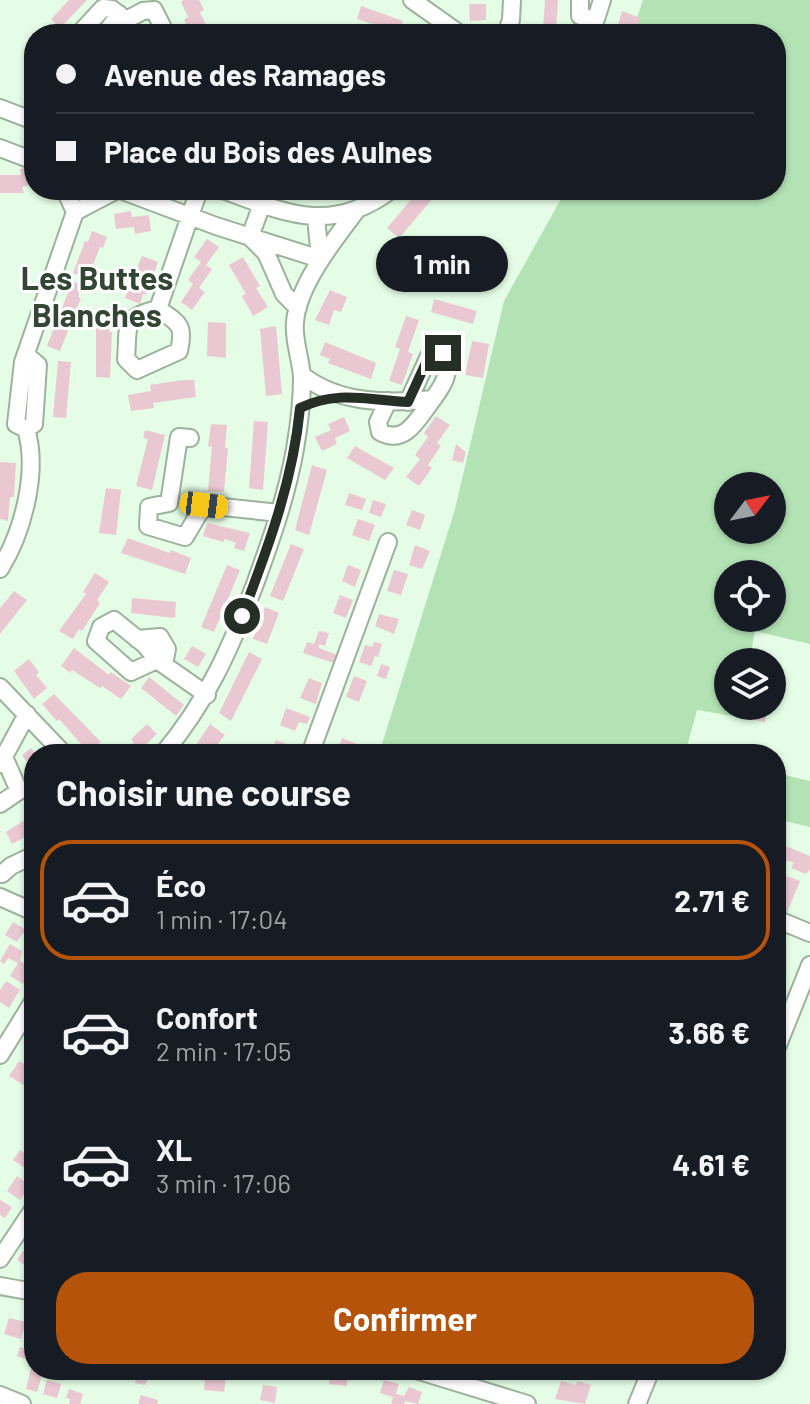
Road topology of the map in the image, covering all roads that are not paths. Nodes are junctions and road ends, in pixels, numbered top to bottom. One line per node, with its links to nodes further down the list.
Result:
1 (412, 0): 9 (street)
2 (512, 0): 10 (street)
3 (580, 0): 4 (street)
4 (602, 0)
5 (119, 14): 6 (street); 7 (street); 8 (street)
6 (88, 24)
7 (112, 24)
8 (161, 24)
9 (446, 24)
10 (510, 24)
11 (0, 108): 12 (street)
12 (24, 117)
13 (24, 121): 14 (street)
14 (0, 124)
15 (0, 148): 16 (street)
16 (24, 157)
17 (70, 200): 25 (street)
18 (98, 200): 25 (street)
19 (146, 200): 26 (street)
20 (196, 200): 26 (street)
21 (264, 200): 28 (street)
22 (270, 200): 27 (street)
23 (374, 200): 24 (street)
24 (356, 211): 27 (street); 29 (street)
25 (75, 212): 43 (street)
26 (190, 216): 28 (street); 31 (street)
27 (316, 217): 29 (street)
28 (250, 237): 29 (street); 30 (street)
29 (320, 259): 30 (street)
30 (298, 308): 32 (street)
31 (158, 309)
32 (302, 375): 33 (street); 37 (street)
33 (339, 396): 35 (street); 37 (street)
34 (433, 399): 35 (street); 36 (street); 36 (street)
35 (388, 401): 36 (street)
36 (408, 402)
37 (300, 408): 41 (street)
38 (190, 438): 39 (street)
39 (169, 503): 40 (street); 40 (street)
40 (204, 505): 41 (street)
41 (279, 513): 46 (street)
42 (388, 542): 50 (street)
43 (0, 569)
44 (160, 662): 44 (street); 46 (street)
45 (0, 687): 47 (street)
46 (207, 695): 49 (street)
47 (27, 714): 48 (street); 51 (street)
48 (55, 744)
49 (171, 744)
50 (314, 744)
51 (2, 760): 52 (street)
52 (0, 804)
53 (24, 860): 54 (street)
54 (1, 874): 55 (street)
55 (0, 896): 56 (street)
56 (24, 907)
57 (786, 923): 58 (street)
58 (810, 933)
59 (810, 965): 61 (street)
60 (24, 1016): 62 (street)
61 (786, 1025)
62 (0, 1055)
63 (24, 1223): 64 (street)
64 (0, 1259)
65 (0, 1286): 66 (street)
66 (24, 1290)
67 (449, 1380): 71 (street)
68 (647, 1380): 72 (street)
69 (0, 1395): 70 (street)
70 (22, 1404)
71 (527, 1404)
72 (637, 1404)

